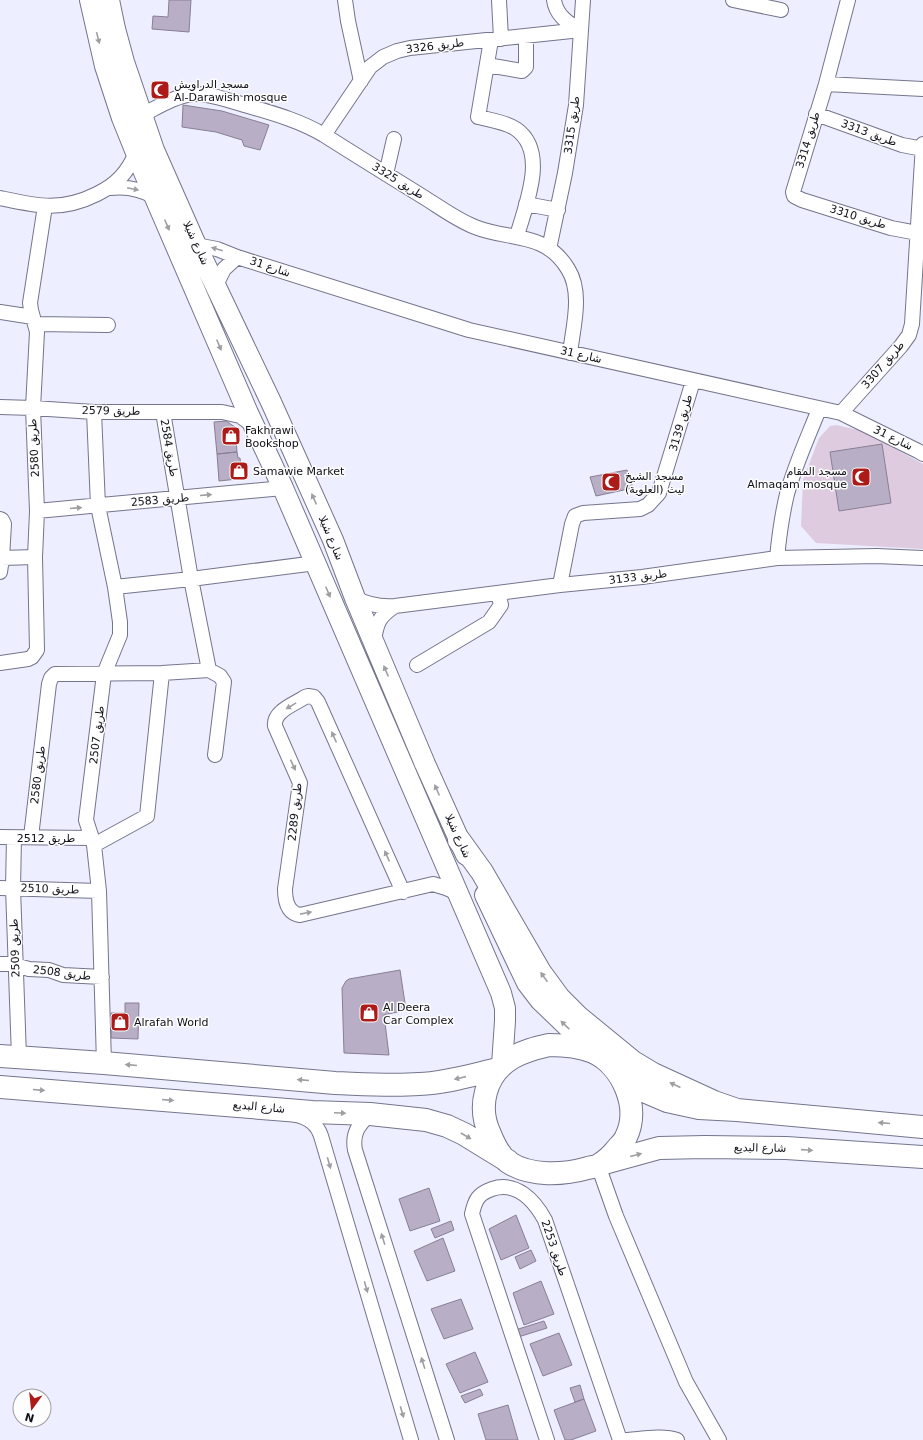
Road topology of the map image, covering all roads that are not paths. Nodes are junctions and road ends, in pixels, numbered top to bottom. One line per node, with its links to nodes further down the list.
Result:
1 (90, 0): 23 (main road, شارع شيلا, one-way to 23)
2 (109, 0): 18 (main road, شارع شيلا)
3 (345, 0): 14 (street)
4 (499, 0): 12 (street)
5 (554, 0): 10 (street)
6 (583, 0): 10 (street, طريق 3315)
7 (733, 0): 9 (street)
8 (848, 0): 15 (street, طريق 3314)
9 (781, 10)
10 (581, 30): 11 (street, طريق 3326); 31 (street, طريق 3315)
11 (526, 36): 12 (street, طريق 3326); 13 (street)
12 (496, 40): 13 (street); 14 (street, طريق 3326)
13 (487, 65): 29 (street)
14 (360, 81): 19 (street, طريق 3326)
15 (826, 84): 16 (street); 17 (street, طريق 3314)
16 (923, 89)
17 (816, 114): 22 (street, طريق 3313); 26 (street, طريق 3314)
18 (142, 115): 19 (street, طريق 3325); 34 (main road, شارع شيلا)
19 (324, 135): 24 (street, طريق 3325)
20 (394, 139): 24 (street)
21 (923, 144): 22 (street, طريق 3307)
22 (923, 149): 32 (street, طريق 3307)
23 (136, 153): 25 (street); 27 (main road, شارع شيلا)
24 (386, 174): 33 (street, طريق 3325)
25 (110, 188): 27 (street, one-way to 27); 30 (street)
26 (794, 196): 32 (street, طريق 3310)
27 (155, 197): 44 (main road, شارع شيلا, one-way to 44)
28 (0, 198): 30 (street)
29 (526, 204): 31 (street); 33 (street)
30 (45, 206): 39 (street, طريق 2580)
31 (558, 210): 35 (street, طريق 3315)
32 (921, 234): 41 (street, طريق 3307)
33 (517, 236): 35 (street, طريق 3325)
34 (196, 245): 36 (street, شارع 31, one-way to 34); 37 (main road, شارع شيلا)
35 (550, 249): 42 (street, طريق 3325)
36 (237, 257): 37 (street, شارع 31); 42 (street, شارع 31)
37 (216, 285): 69 (main road, شارع شيلا, one-way to 37)
38 (0, 312): 39 (street)
39 (34, 320): 40 (street); 46 (street, طريق 2580)
40 (108, 325)
41 (918, 325): 51 (street, طريق 3307)
42 (570, 353): 43 (street, شارع 31)
43 (693, 381): 47 (street, شارع 31); 66 (street, طريق 3139)
44 (236, 384): 50 (street); 52 (main road, شارع شيلا)
45 (0, 407): 46 (street, طريق 2579)
46 (33, 408): 48 (street, طريق 2579); 57 (street, طريق 2580)
47 (819, 409): 51 (street, شارع 31); 61 (street)
48 (94, 412): 49 (street, طريق 2579); 56 (street, طريق 2507)
49 (163, 412): 50 (street, طريق 2579); 55 (street, طريق 2584)
50 (222, 412): 52 (street, طريق 2579)
51 (841, 413): 53 (street, شارع 31)
52 (255, 427): 54 (main road, شارع شيلا)
53 (921, 449)
54 (283, 488): 55 (street, طريق 2583, one-way to 54); 63 (main road, شارع شيلا)
55 (177, 498): 56 (street, طريق 2583); 65 (street, طريق 2584)
56 (98, 506): 57 (street, طريق 2583, one-way to 56); 67 (street, طريق 2507)
57 (37, 511): 59 (street, طريق 2580)
58 (0, 519): 60 (street)
59 (35, 557): 60 (street); 72 (street, طريق 2580)
60 (2, 558): 64 (street)
61 (777, 558): 62 (street, طريق 3133); 66 (street, طريق 3133)
62 (923, 558)
63 (316, 563): 65 (street); 82 (main road, شارع شيلا, one-way to 82)
64 (0, 572)
65 (191, 579): 67 (street); 74 (street, طريق 2584)
66 (560, 585): 68 (street, طريق 3133)
67 (115, 587): 76 (street, طريق 2507)
68 (498, 593): 70 (street, طريق 3133); 73 (street)
69 (355, 598): 70 (street, طريق 3133); 71 (main road, شارع شيلا)
70 (395, 606): 71 (street)
71 (374, 642): 80 (main road, شارع شيلا, one-way to 71)
72 (0, 663)
73 (418, 665)
74 (209, 670): 75 (street); 77 (street)
75 (162, 673): 76 (street); 81 (street)
76 (104, 674): 79 (street, طريق 2580); 81 (street, طريق 2507)
77 (215, 755)
78 (7, 838): 79 (street, طريق 2512); 84 (street, طريق 2509)
79 (31, 838): 81 (street, طريق 2512)
80 (459, 840): 91 (main road, شارع شيلا, one-way to 80); 98 (main road, one-way to 80)
81 (93, 842): 85 (street, طريق 2507)
82 (445, 864): 83 (street); 87 (main road, شارع شيلا)
83 (433, 884): 86 (street, طريق 2289); 87 (street)
84 (6, 888): 85 (street, طريق 2510); 89 (street, طريق 2509)
85 (100, 891): 90 (street, طريق 2507)
86 (403, 892): 86 (street, طريق 2289, one-way to 86)
87 (458, 893): 94 (main road, شارع شيلا)
88 (0, 964): 89 (street, طريق 2508)
89 (16, 965): 90 (street, طريق 2508); 92 (street, طريق 2509)
90 (102, 977): 93 (street, طريق 2507)
91 (594, 1052): 94 (main road); 95 (main road)
92 (10, 1057): 93 (main road)
93 (104, 1063): 94 (main road, one-way to 93)
94 (500, 1067): 102 (main road)
95 (621, 1076): 98 (main road); 103 (main road)
96 (0, 1086): 97 (main road, شارع البديع, one-way to 97)
97 (251, 1106): 99 (main road, شارع البديع, one-way to 99); 105 (street, one-way to 105)
98 (737, 1110): 100 (main road, one-way to 98)
99 (370, 1114): 102 (main road, شارع البديع, one-way to 102); 106 (street, one-way to 99)
100 (923, 1127)
101 (923, 1158): 103 (main road, شارع البديع, one-way to 101)
102 (508, 1161): 103 (main road)
103 (598, 1165): 104 (street)
104 (717, 1439)
105 (411, 1440)
106 (447, 1440)
107 (547, 1440): 108 (street, طريق 2253)
108 (620, 1440)
109 (626, 1440): 110 (street)
110 (677, 1440)

